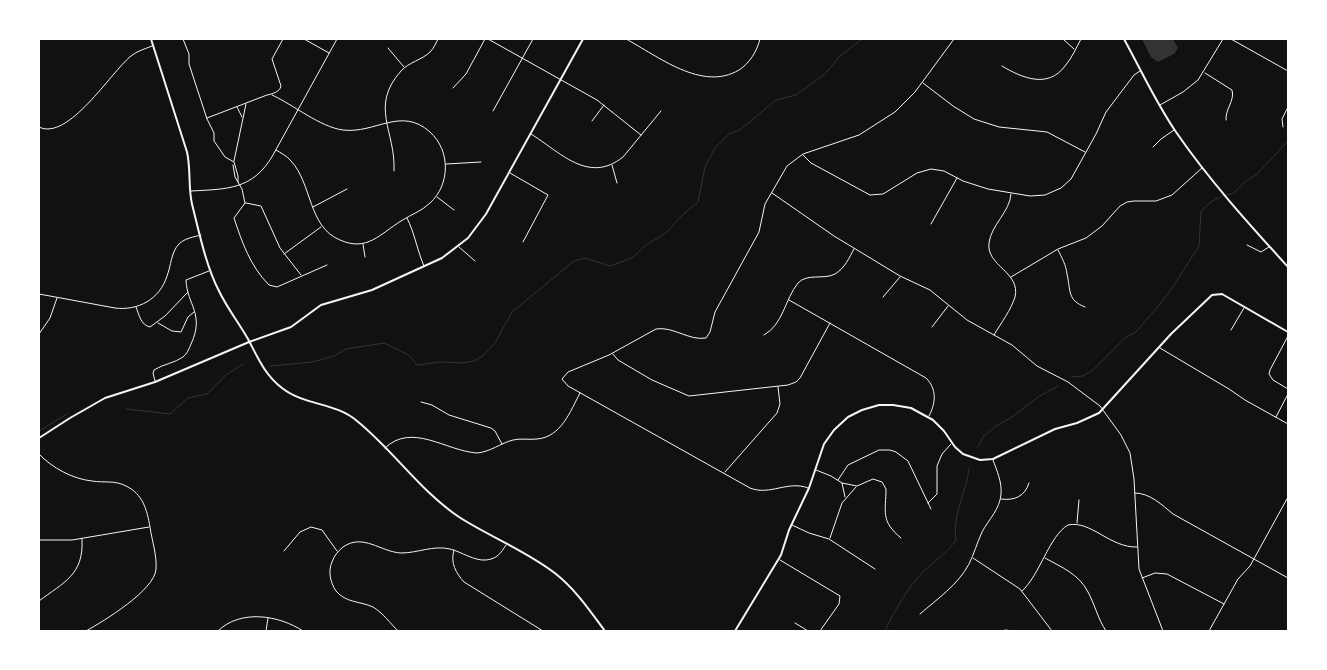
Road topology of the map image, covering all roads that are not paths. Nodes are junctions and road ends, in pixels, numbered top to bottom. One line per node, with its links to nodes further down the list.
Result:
1 (151, 39): 18 (street)
2 (183, 39): 41 (street)
3 (283, 39): 31 (street)
4 (304, 39): 21 (street)
5 (337, 39): 21 (street)
6 (438, 39): 24 (street)
7 (486, 39): 22 (street); 30 (street)
8 (533, 39): 22 (street)
9 (583, 39): 28 (street)
10 (626, 39): 11 (street)
11 (760, 39)
12 (954, 39): 29 (street)
13 (1062, 39): 20 (street)
14 (1081, 39): 20 (street)
15 (1124, 39): 25 (street)
16 (1223, 39): 27 (street)
17 (1231, 39): 26 (street)
18 (153, 46): 45 (street); 66 (street)
19 (388, 48): 24 (street)
20 (1075, 49): 23 (street)
21 (329, 53): 37 (street)
22 (522, 58): 28 (street); 38 (street)
23 (1002, 66)
24 (405, 68): 44 (street)
25 (1141, 70): 34 (street); 52 (street)
26 (1288, 70)
27 (1204, 72): 34 (street); 42 (street)
28 (561, 79): 33 (street); 48 (street)
29 (922, 82): 52 (street); 53 (street)
30 (453, 88)
31 (272, 95): 32 (street); 37 (street)
32 (246, 103): 35 (street); 40 (street)
33 (604, 105): 43 (street); 49 (street)
34 (1160, 105): 47 (street)
35 (237, 106): 40 (street); 41 (street)
36 (1288, 107): 46 (street)
37 (298, 109): 44 (street); 51 (street)
38 (493, 110)
39 (661, 111): 49 (street)
40 (242, 117): 55 (street)
41 (207, 119): 55 (street)
42 (1226, 120)
43 (592, 121)
44 (387, 123): 56 (street); 59 (street)
45 (39, 127)
46 (1282, 127)
47 (1174, 130): 50 (street); 58 (street)
48 (530, 134): 57 (street); 60 (street)
49 (641, 135): 57 (street)
50 (1153, 147)
51 (276, 150): 64 (street); 71 (street)
52 (1086, 152): 68 (street)
53 (802, 154): 61 (street); 67 (street)
54 (481, 162): 56 (street)
55 (234, 163): 62 (street); 62 (street)
56 (445, 164): 69 (street)
57 (611, 164): 63 (street)
58 (1202, 168): 81 (street); 83 (street)
59 (394, 171)
60 (509, 172): 77 (street); 80 (street)
61 (957, 178): 68 (street); 74 (street)
62 (238, 182): 64 (street)
63 (618, 183)
64 (240, 186): 66 (street); 70 (street)
65 (347, 189): 71 (street)
66 (190, 191): 76 (street)
67 (771, 193): 82 (street); 115 (street)
68 (1011, 193): 93 (street)
69 (436, 197): 72 (street); 73 (street)
70 (245, 203): 84 (street); 91 (street)
71 (313, 207): 75 (street)
72 (454, 210)
73 (406, 217): 78 (street); 88 (street)
74 (931, 224)
75 (322, 226): 78 (street); 84 (street)
76 (201, 235): 90 (street); 100 (street)
77 (523, 242)
78 (363, 244): 85 (street)
79 (1246, 245): 81 (street)
80 (459, 246): 86 (street); 88 (street)
81 (1270, 246): 89 (street)
82 (855, 249): 92 (street); 98 (street)
83 (1058, 250): 93 (street); 102 (street)
84 (284, 254): 91 (street)
85 (365, 257)
86 (475, 261)
87 (327, 265): 91 (street)
88 (424, 267): 113 (street)
89 (1288, 267)
90 (211, 270): 94 (street); 113 (street)
91 (302, 276)
92 (900, 276): 97 (street); 99 (street)
93 (1011, 277): 111 (street)
94 (188, 291): 103 (street); 104 (street)
95 (39, 294): 96 (street)
96 (57, 297): 100 (street); 109 (street)
97 (883, 297)
98 (789, 300): 105 (street); 110 (street)
99 (949, 306): 106 (street); 111 (street)
100 (136, 307): 104 (street)
101 (1244, 307): 107 (street); 108 (street); 114 (street)
102 (1086, 308)
103 (195, 312): 104 (street); 116 (street)
104 (157, 322)
105 (830, 324): 117 (street); 123 (street)
106 (932, 327)
107 (1231, 330)
108 (1288, 332)
109 (39, 334)
110 (764, 335)
111 (994, 335): 122 (street)
112 (1288, 336): 118 (street)
113 (250, 342): 116 (street); 129 (street)
114 (1159, 347): 122 (street); 124 (street)
115 (613, 353): 117 (street); 119 (street)
116 (155, 382): 126 (street)
117 (778, 386): 133 (street)
118 (1288, 389)
119 (580, 393): 128 (street); 133 (street)
120 (1288, 394): 124 (street)
121 (422, 402): 128 (street)
122 (1103, 410): 131 (street); 139 (street)
123 (928, 417): 127 (street); 132 (street)
124 (1276, 417): 125 (street)
125 (1288, 424)
126 (39, 438)
127 (952, 443): 131 (street); 144 (street)
128 (502, 444): 129 (street)
129 (385, 448): 153 (street)
130 (39, 454): 148 (street)
131 (993, 459): 142 (street)
132 (815, 470): 134 (street); 138 (street)
133 (724, 474): 138 (street)
134 (838, 480): 135 (street); 144 (street)
135 (842, 483): 137 (street); 141 (street)
136 (1029, 483): 142 (street)
137 (857, 486): 141 (street); 150 (street)
138 (809, 488): 147 (street)
139 (1135, 493): 154 (street); 160 (street)
140 (1288, 497): 160 (street)
141 (845, 499): 151 (street)
142 (1000, 499): 158 (street)
143 (1079, 500): 146 (street)
144 (928, 503): 145 (street)
145 (931, 509)
146 (1077, 524): 154 (street); 159 (street)
147 (791, 525): 151 (street); 161 (street)
148 (150, 527): 149 (street); 172 (street)
149 (82, 538): 152 (street); 166 (street)
150 (901, 538)
151 (829, 539): 162 (street)
152 (39, 540)
153 (506, 544): 155 (street); 178 (street)
154 (1137, 547): 163 (street)
155 (454, 550): 157 (street); 177 (street)
156 (284, 551): 157 (street)
157 (338, 551): 176 (street)
158 (972, 558): 165 (street); 168 (street)
159 (1045, 558): 165 (street); 184 (street)
160 (1254, 558): 164 (street); 167 (street)
161 (779, 560): 179 (street); 181 (street)
162 (874, 569)
163 (1142, 578): 167 (street); 185 (street)
164 (1288, 578)
165 (1022, 592): 183 (street)
166 (39, 601)
167 (1224, 604): 186 (street)
168 (920, 614)
169 (268, 618): 173 (street); 174 (street); 175 (street)
170 (795, 624): 180 (street)
171 (1005, 630): 182 (street)
172 (86, 631)
173 (218, 631)
174 (266, 631)
175 (303, 631)
176 (398, 631)
177 (543, 631)
178 (605, 631)
179 (735, 631)
180 (808, 631)
181 (820, 631)
182 (1014, 631)
183 (1052, 631)
184 (1106, 631)
185 (1163, 631)
186 (1209, 631)

